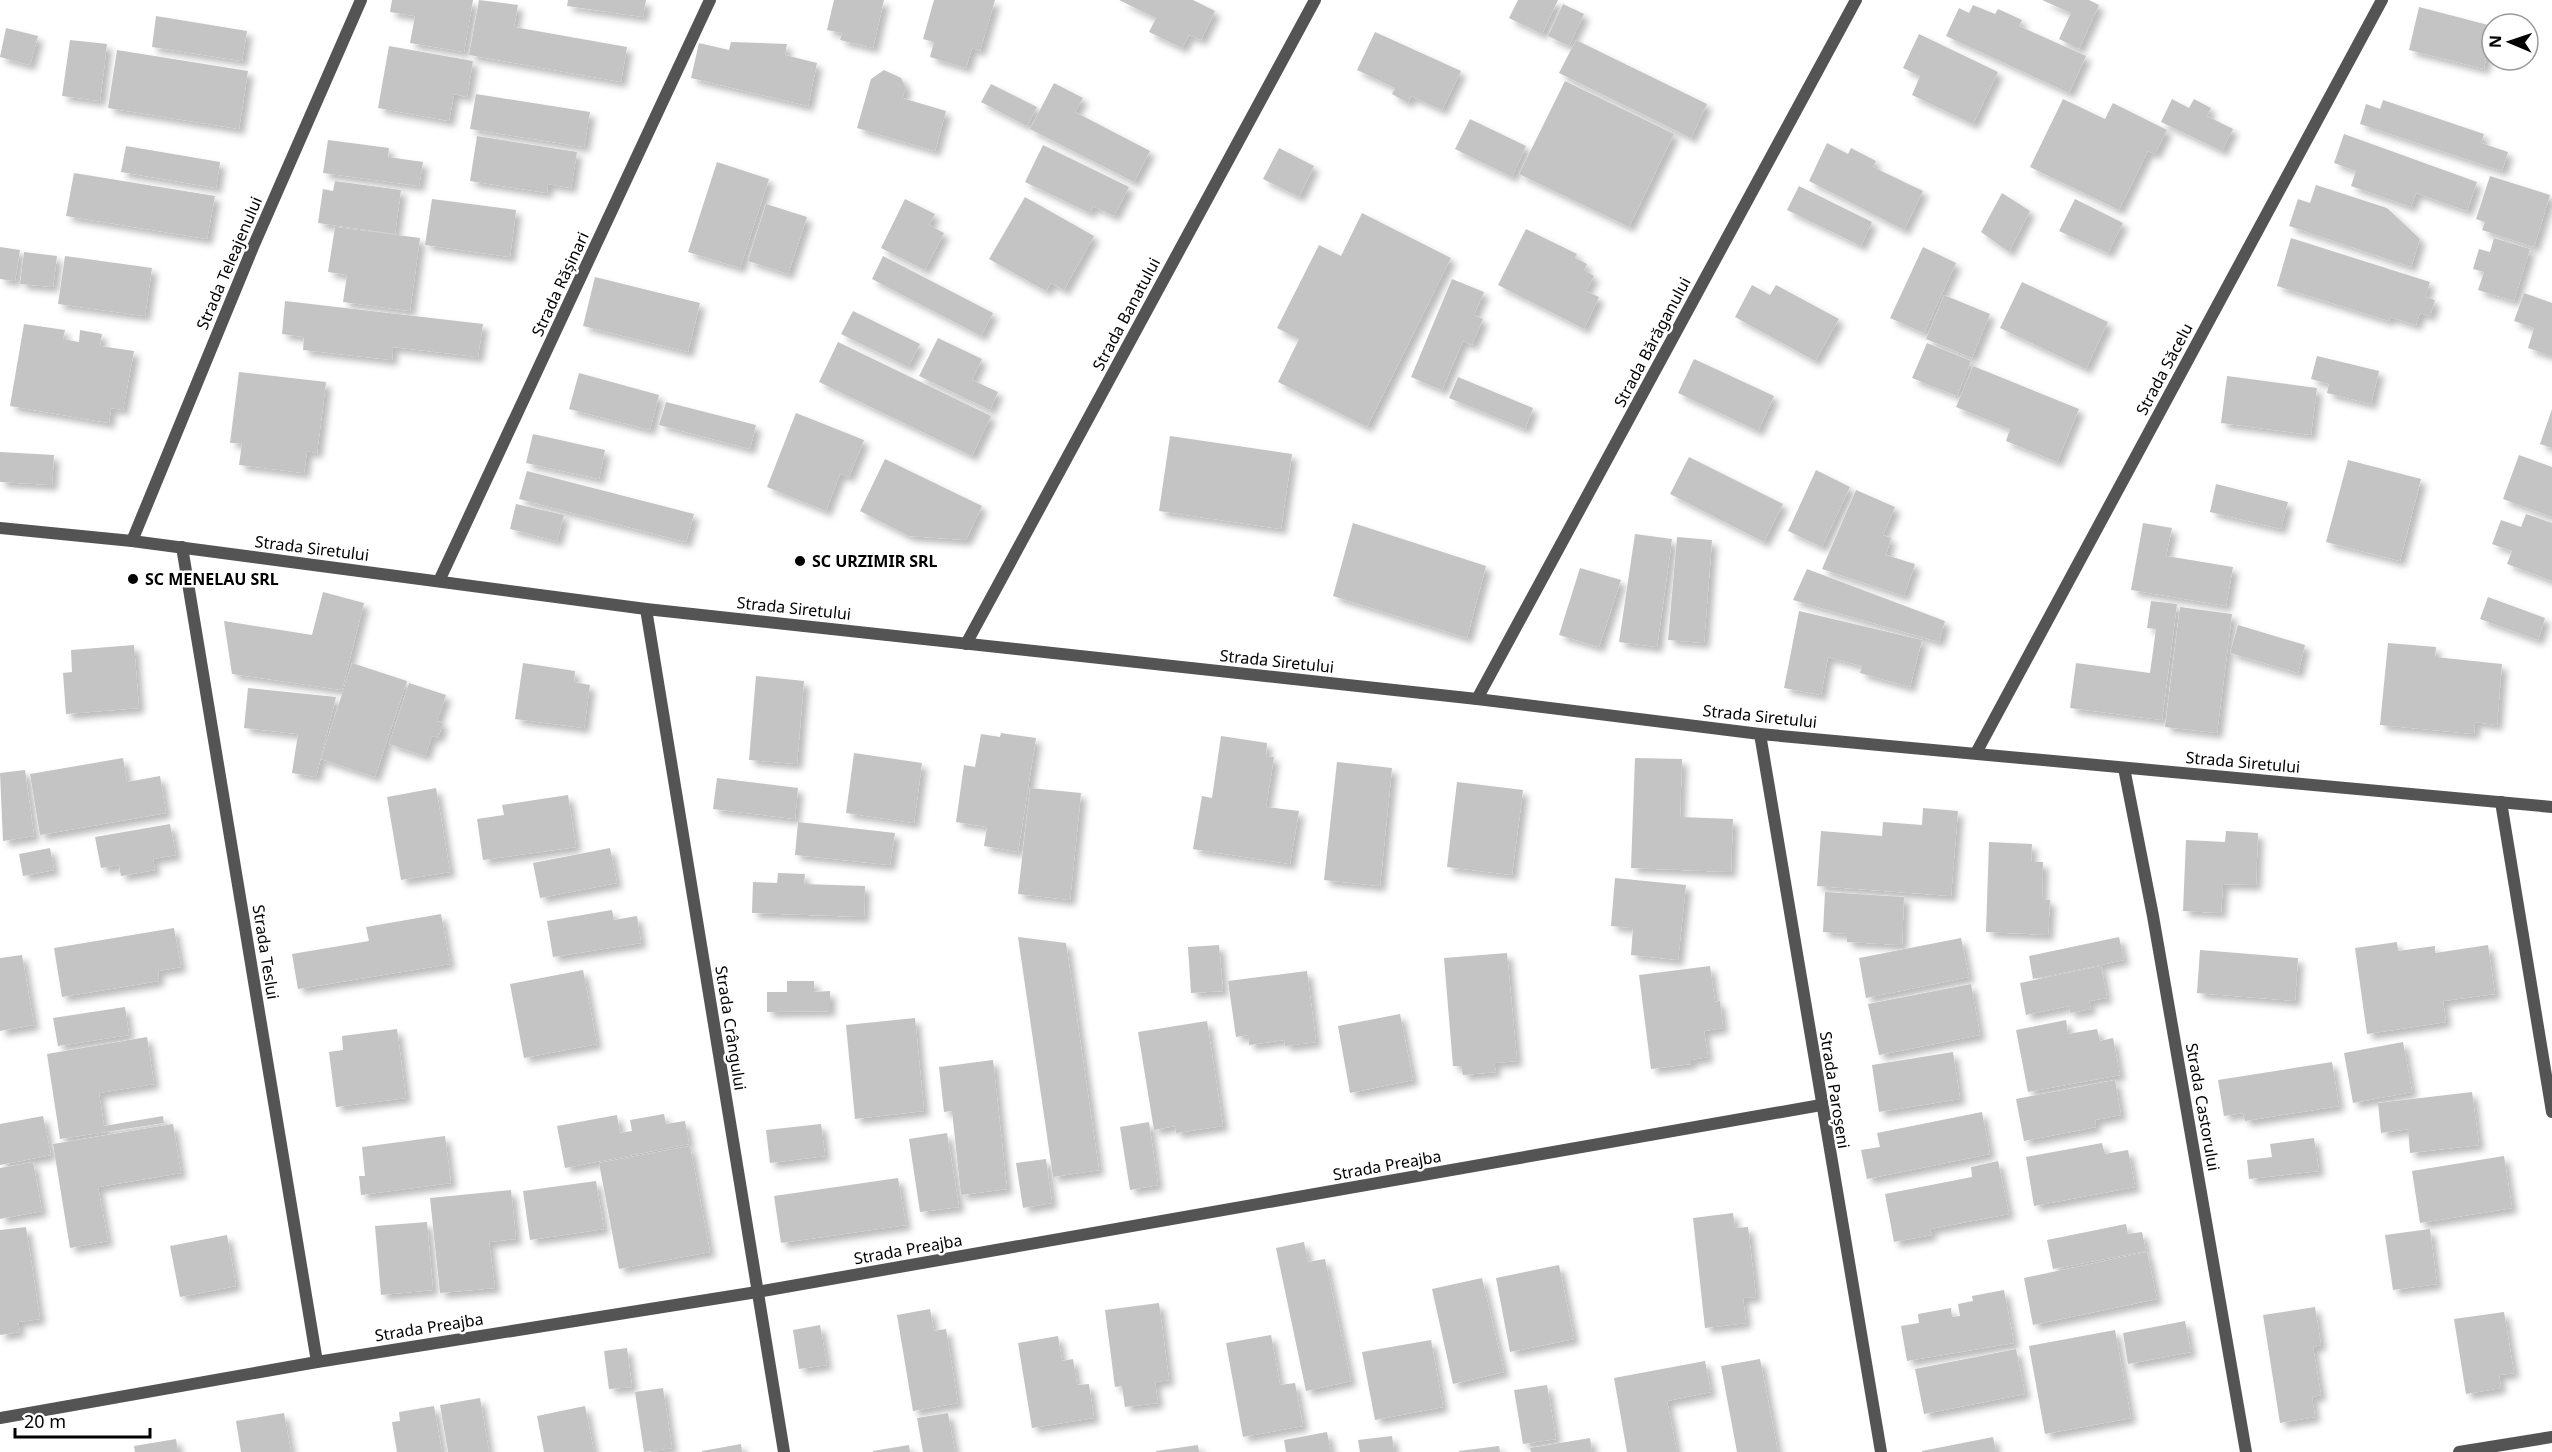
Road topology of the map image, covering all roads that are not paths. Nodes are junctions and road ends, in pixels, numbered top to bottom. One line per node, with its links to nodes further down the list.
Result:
1 (361, 0): 7 (street, Strada Teleajenului)
2 (710, 0): 9 (street, Strada Rășinari)
3 (1315, 0): 11 (street, Strada Banatului)
4 (1856, 0): 12 (street, Strada Bărăganului)
5 (2382, 0): 14 (street, Strada Săcelu)
6 (0, 528): 7 (street, Strada Siretului)
7 (132, 541): 8 (street, Strada Siretului)
8 (182, 547): 9 (street, Strada Siretului); 21 (street, Strada Teslui)
9 (439, 581): 10 (street, Strada Siretului)
10 (646, 609): 11 (street, Strada Siretului); 20 (street, Strada Crângului)
11 (966, 644): 12 (street, Strada Siretului)
12 (1477, 699): 13 (street, Strada Siretului)
13 (1760, 734): 14 (street, Strada Siretului); 18 (street, Strada Paroșeni)
14 (1976, 753): 15 (street, Strada Siretului)
15 (2124, 768): 16 (street, Strada Siretului); 26 (street, Strada Castorului)
16 (2501, 802): 17 (street, Strada Siretului); 19 (street)
17 (2552, 807)
18 (1821, 1106): 20 (street, Strada Preajba); 25 (street, Strada Paroșeni)
19 (2552, 1112)
20 (757, 1292): 21 (street, Strada Preajba); 24 (street, Strada Crângului)
21 (317, 1362): 22 (street, Strada Preajba)
22 (0, 1418)
23 (2552, 1437): 27 (street)
24 (784, 1452)
25 (1881, 1452)
26 (2246, 1452)
27 (2460, 1452)

